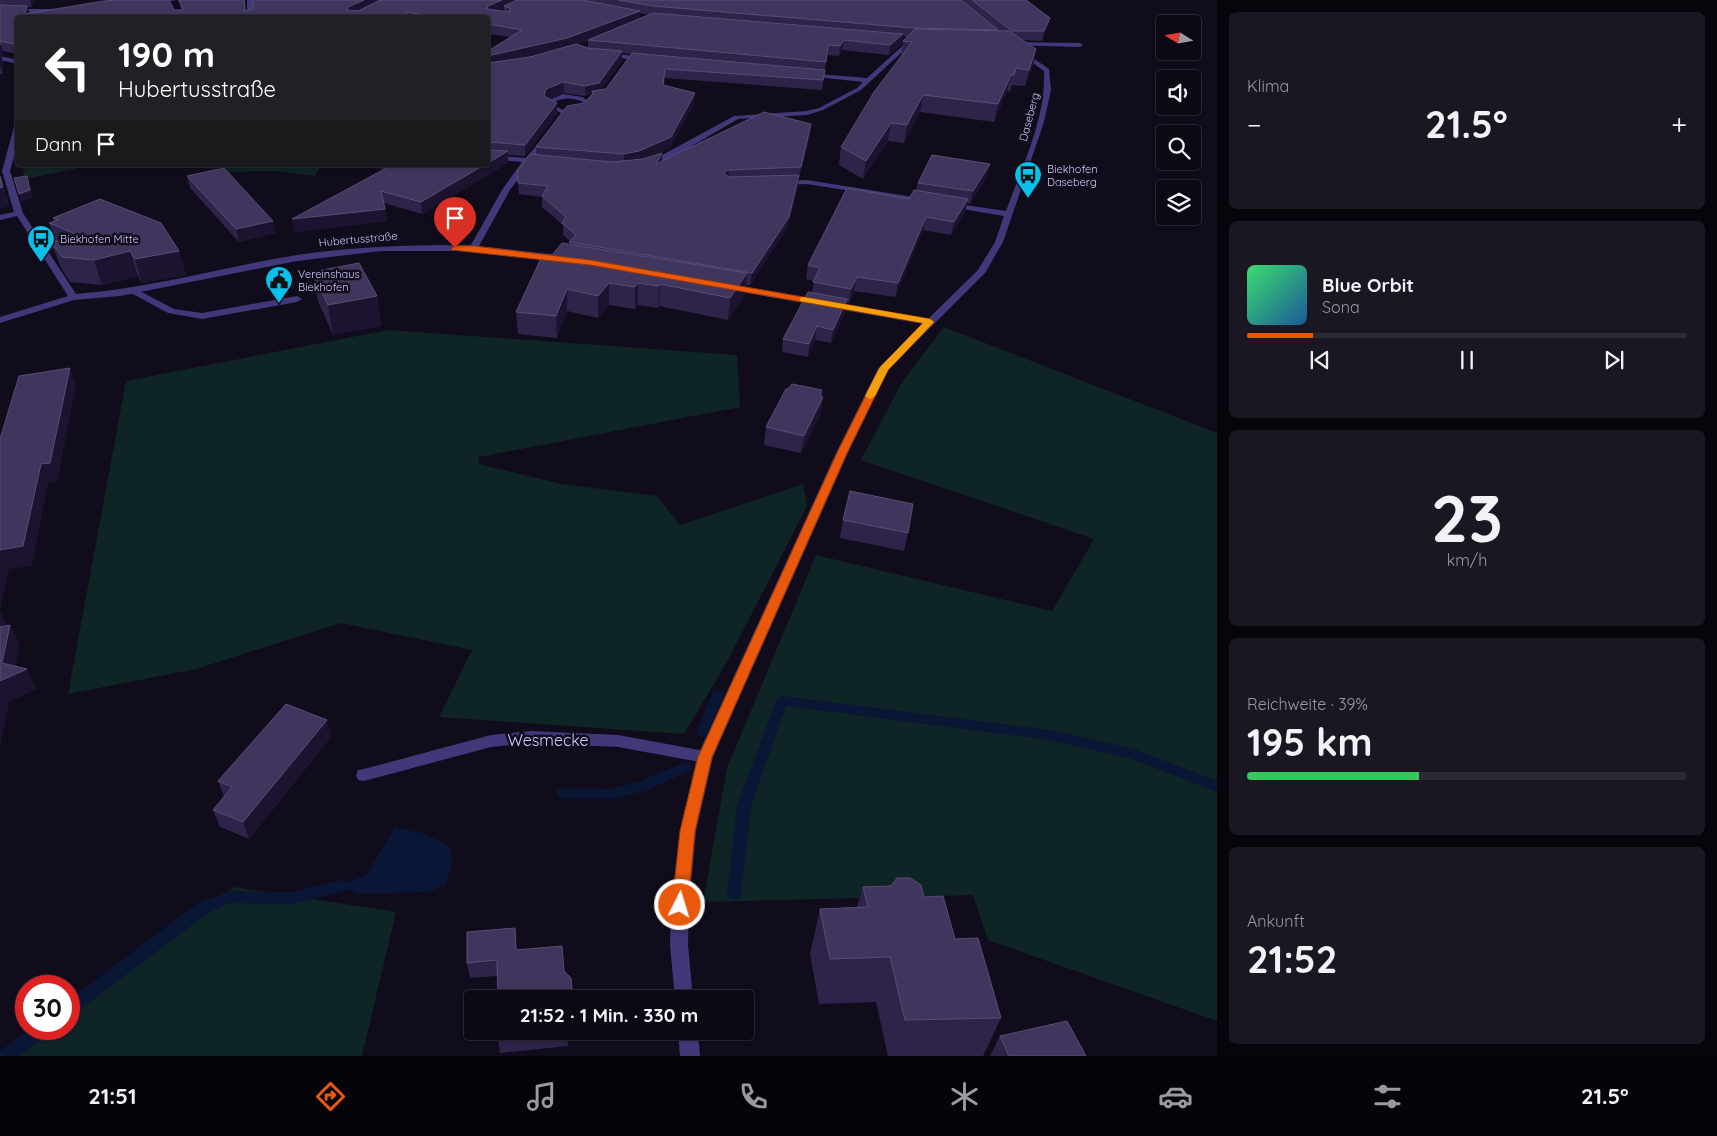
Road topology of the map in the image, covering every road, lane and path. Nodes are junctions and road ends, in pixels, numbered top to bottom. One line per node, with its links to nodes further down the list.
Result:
1 (173, 0): 3 (street); 4 (street)
2 (250, 0): 7 (street)
3 (142, 3)
4 (176, 9)
5 (64, 10): 6 (street)
6 (0, 11)
7 (250, 15)
8 (902, 40): 19 (street)
9 (1000, 41): 10 (street)
10 (1008, 44): 11 (street); 32 (street, Daseberg)
11 (1080, 45)
12 (596, 54): 14 (street)
13 (0, 58): 16 (street)
14 (629, 58): 15 (street); 17 (street)
15 (648, 60)
16 (15, 61)
17 (623, 66)
18 (795, 73): 19 (street)
19 (867, 80): 27 (street)
20 (564, 112): 20 (street); 21 (street)
21 (559, 119)
22 (549, 133): 25 (street)
23 (15, 138): 31 (street)
24 (490, 157): 25 (street)
25 (528, 161): 26 (street); 34 (street)
26 (547, 162)
27 (639, 168)
28 (778, 183): 29 (street)
29 (932, 202)
30 (942, 203): 32 (street)
31 (19, 213): 33 (street); 38 (street)
32 (1010, 214): 41 (street, Daseberg)
33 (0, 218)
34 (474, 248): 35 (street, Hubertusstraße); 37 (street, Hubertusstraße)
35 (571, 260)
36 (716, 284): 41 (street)
37 (134, 290): 38 (street, Hubertusstraße); 39 (street)
38 (73, 297): 40 (street, Hubertusstraße)
39 (297, 299)
40 (0, 320)
41 (930, 322): 42 (street)
42 (705, 757): 43 (street, Wesmecke); 44 (street)
43 (364, 774)
44 (683, 990)
45 (689, 1040): 46 (street)
46 (690, 1056)

